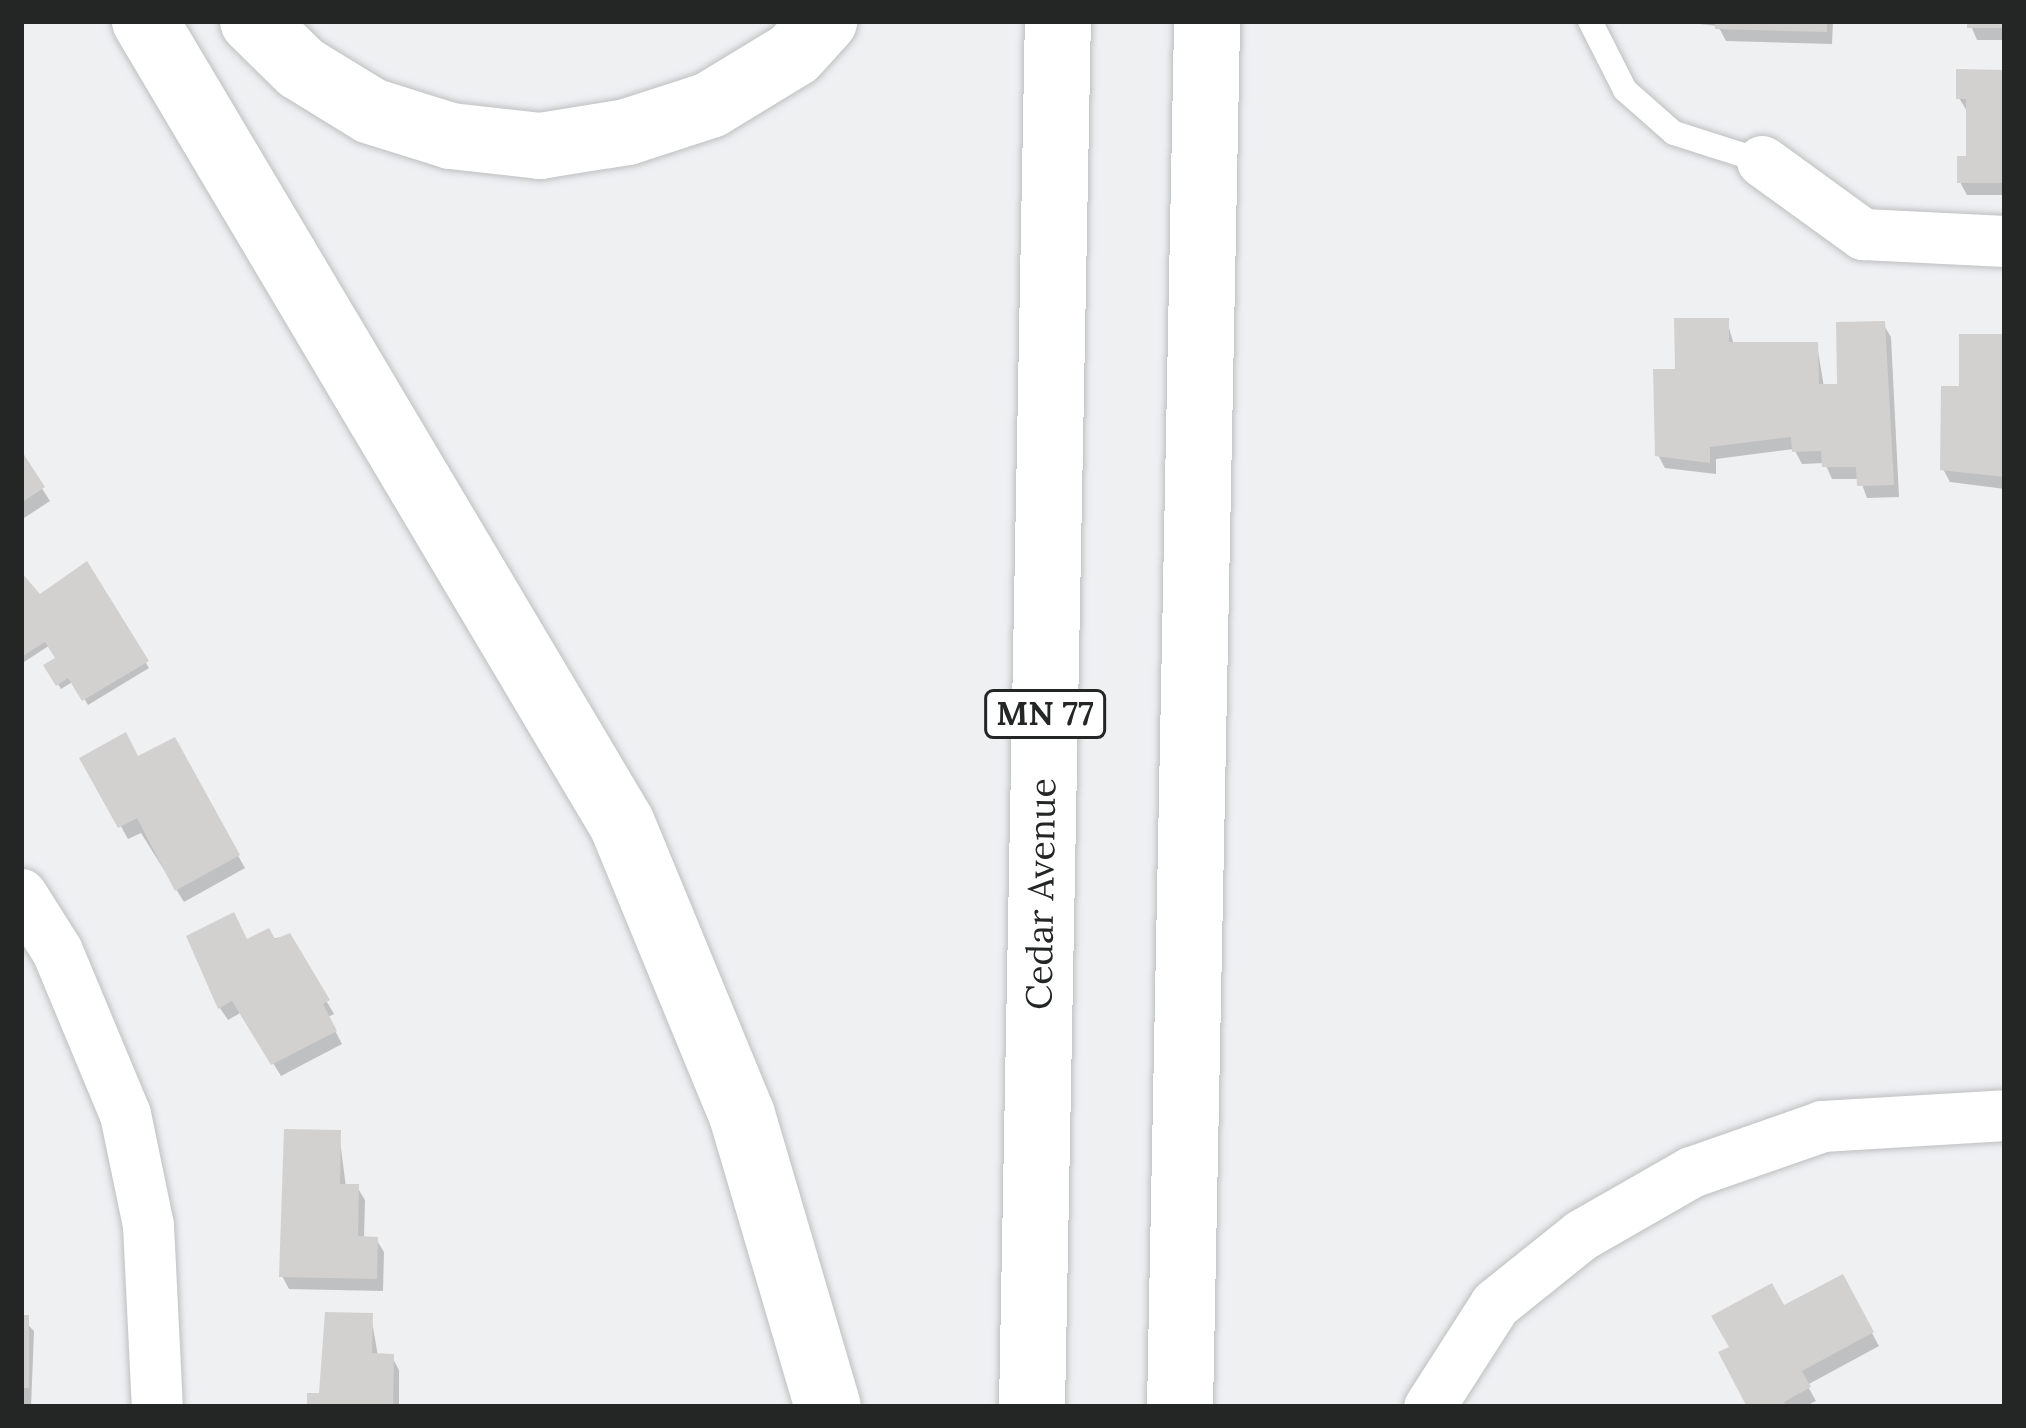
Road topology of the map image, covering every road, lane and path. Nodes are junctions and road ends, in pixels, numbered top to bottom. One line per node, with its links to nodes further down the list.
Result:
1 (145, 21): 12 (highway)
2 (253, 21): 3 (highway)
3 (824, 21)
4 (1058, 21): 13 (highway, Cedar Avenue / MN 77)
5 (1207, 21): 14 (highway)
6 (1590, 21): 7 (lane)
7 (1762, 161): 8 (street)
8 (2005, 241)
9 (21, 894): 11 (street)
10 (2005, 1115): 15 (street)
11 (157, 1407)
12 (828, 1407)
13 (1032, 1407)
14 (1180, 1407)
15 (1430, 1407)

